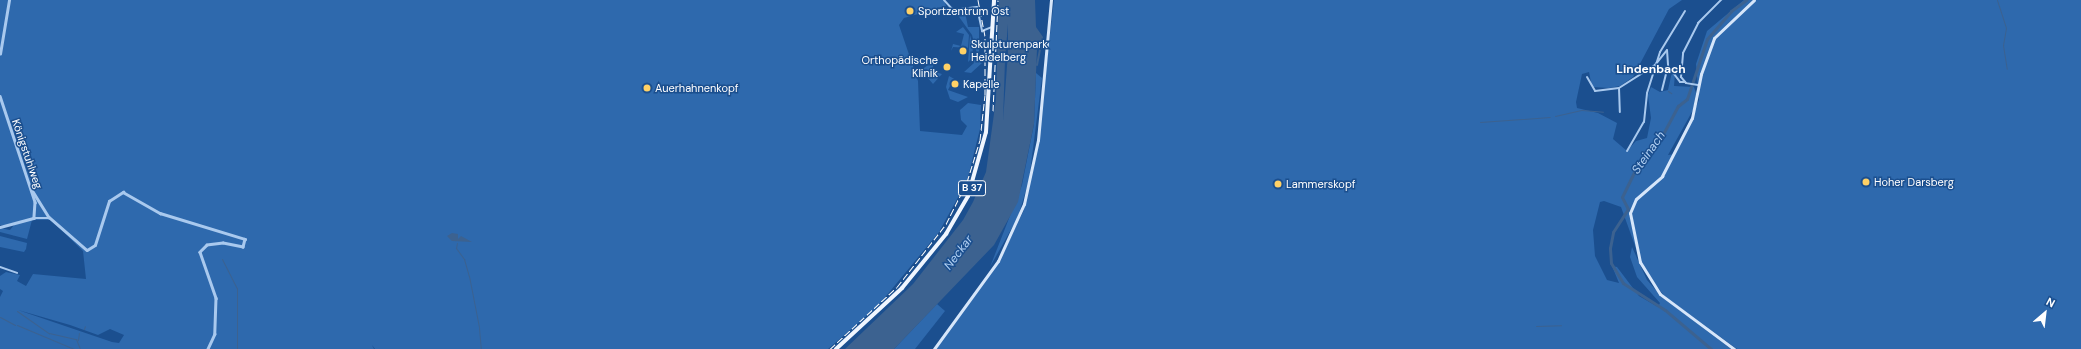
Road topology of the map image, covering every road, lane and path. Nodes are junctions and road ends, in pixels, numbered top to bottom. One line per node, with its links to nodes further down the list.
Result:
1 (9, 0): 11 (street)
2 (944, 0): 9 (street)
3 (994, 0): 8 (main road, B 37)
4 (1051, 0): 30 (main road)
5 (1721, 0): 15 (street)
6 (1754, 0): 16 (main road)
7 (1685, 11): 12 (street)
8 (993, 26): 9 (street); 10 (main road, B 37)
9 (987, 30): 10 (street)
10 (992, 33): 29 (main road, B 37)
11 (0, 54)
12 (1655, 65): 13 (street); 17 (street); 21 (street)
13 (1668, 66): 15 (street); 18 (street)
14 (1587, 77): 17 (street)
15 (1686, 82): 16 (street)
16 (1699, 85): 31 (main road)
17 (1618, 88): 20 (street)
18 (1662, 90)
19 (0, 96): 22 (street, Königstuhlweg)
20 (1620, 112)
21 (1626, 151)
22 (32, 190): 23 (street, Königstuhlweg); 24 (street)
23 (34, 218): 24 (street); 25 (street)
24 (51, 218): 28 (street)
25 (0, 227)
26 (0, 267): 27 (street)
27 (17, 273)
28 (208, 349)
29 (836, 349)
30 (934, 349)
31 (1734, 349)

